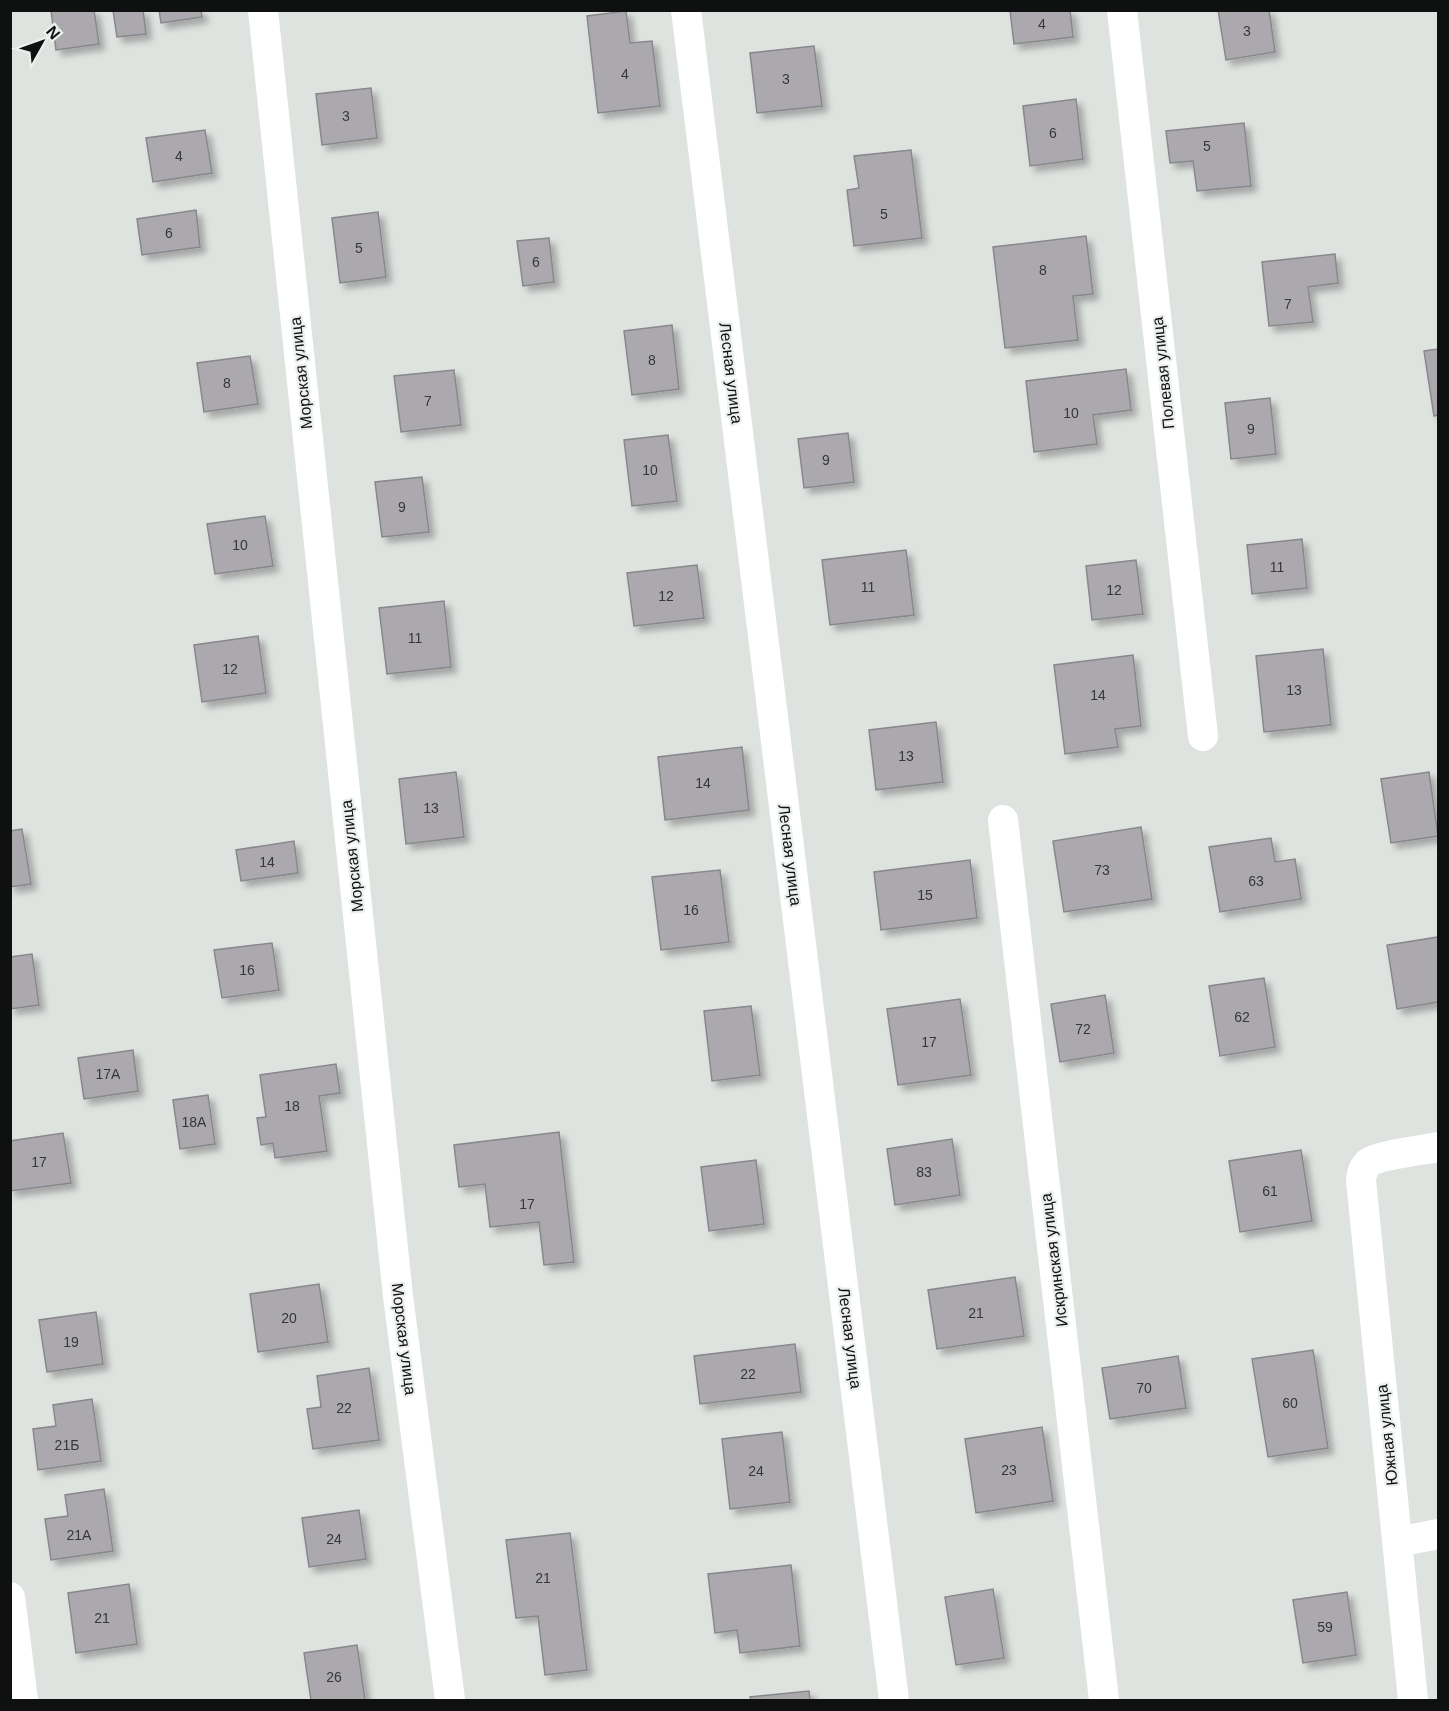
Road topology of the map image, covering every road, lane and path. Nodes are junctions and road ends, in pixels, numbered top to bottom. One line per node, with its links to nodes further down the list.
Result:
1 (263, 10): 11 (street, Морская улица)
2 (686, 10): 12 (street, Лесная улица)
3 (1122, 10): 4 (street, Полевая улица)
4 (1203, 736)
5 (1003, 820): 13 (street, Искринская улица)
6 (1438, 1147): 8 (street, Южная улица)
7 (1438, 1534): 8 (street)
8 (1398, 1542): 14 (street, Южная улица)
9 (10, 1597): 10 (street)
10 (23, 1701)
11 (450, 1701)
12 (894, 1701)
13 (1104, 1701)
14 (1413, 1701)

